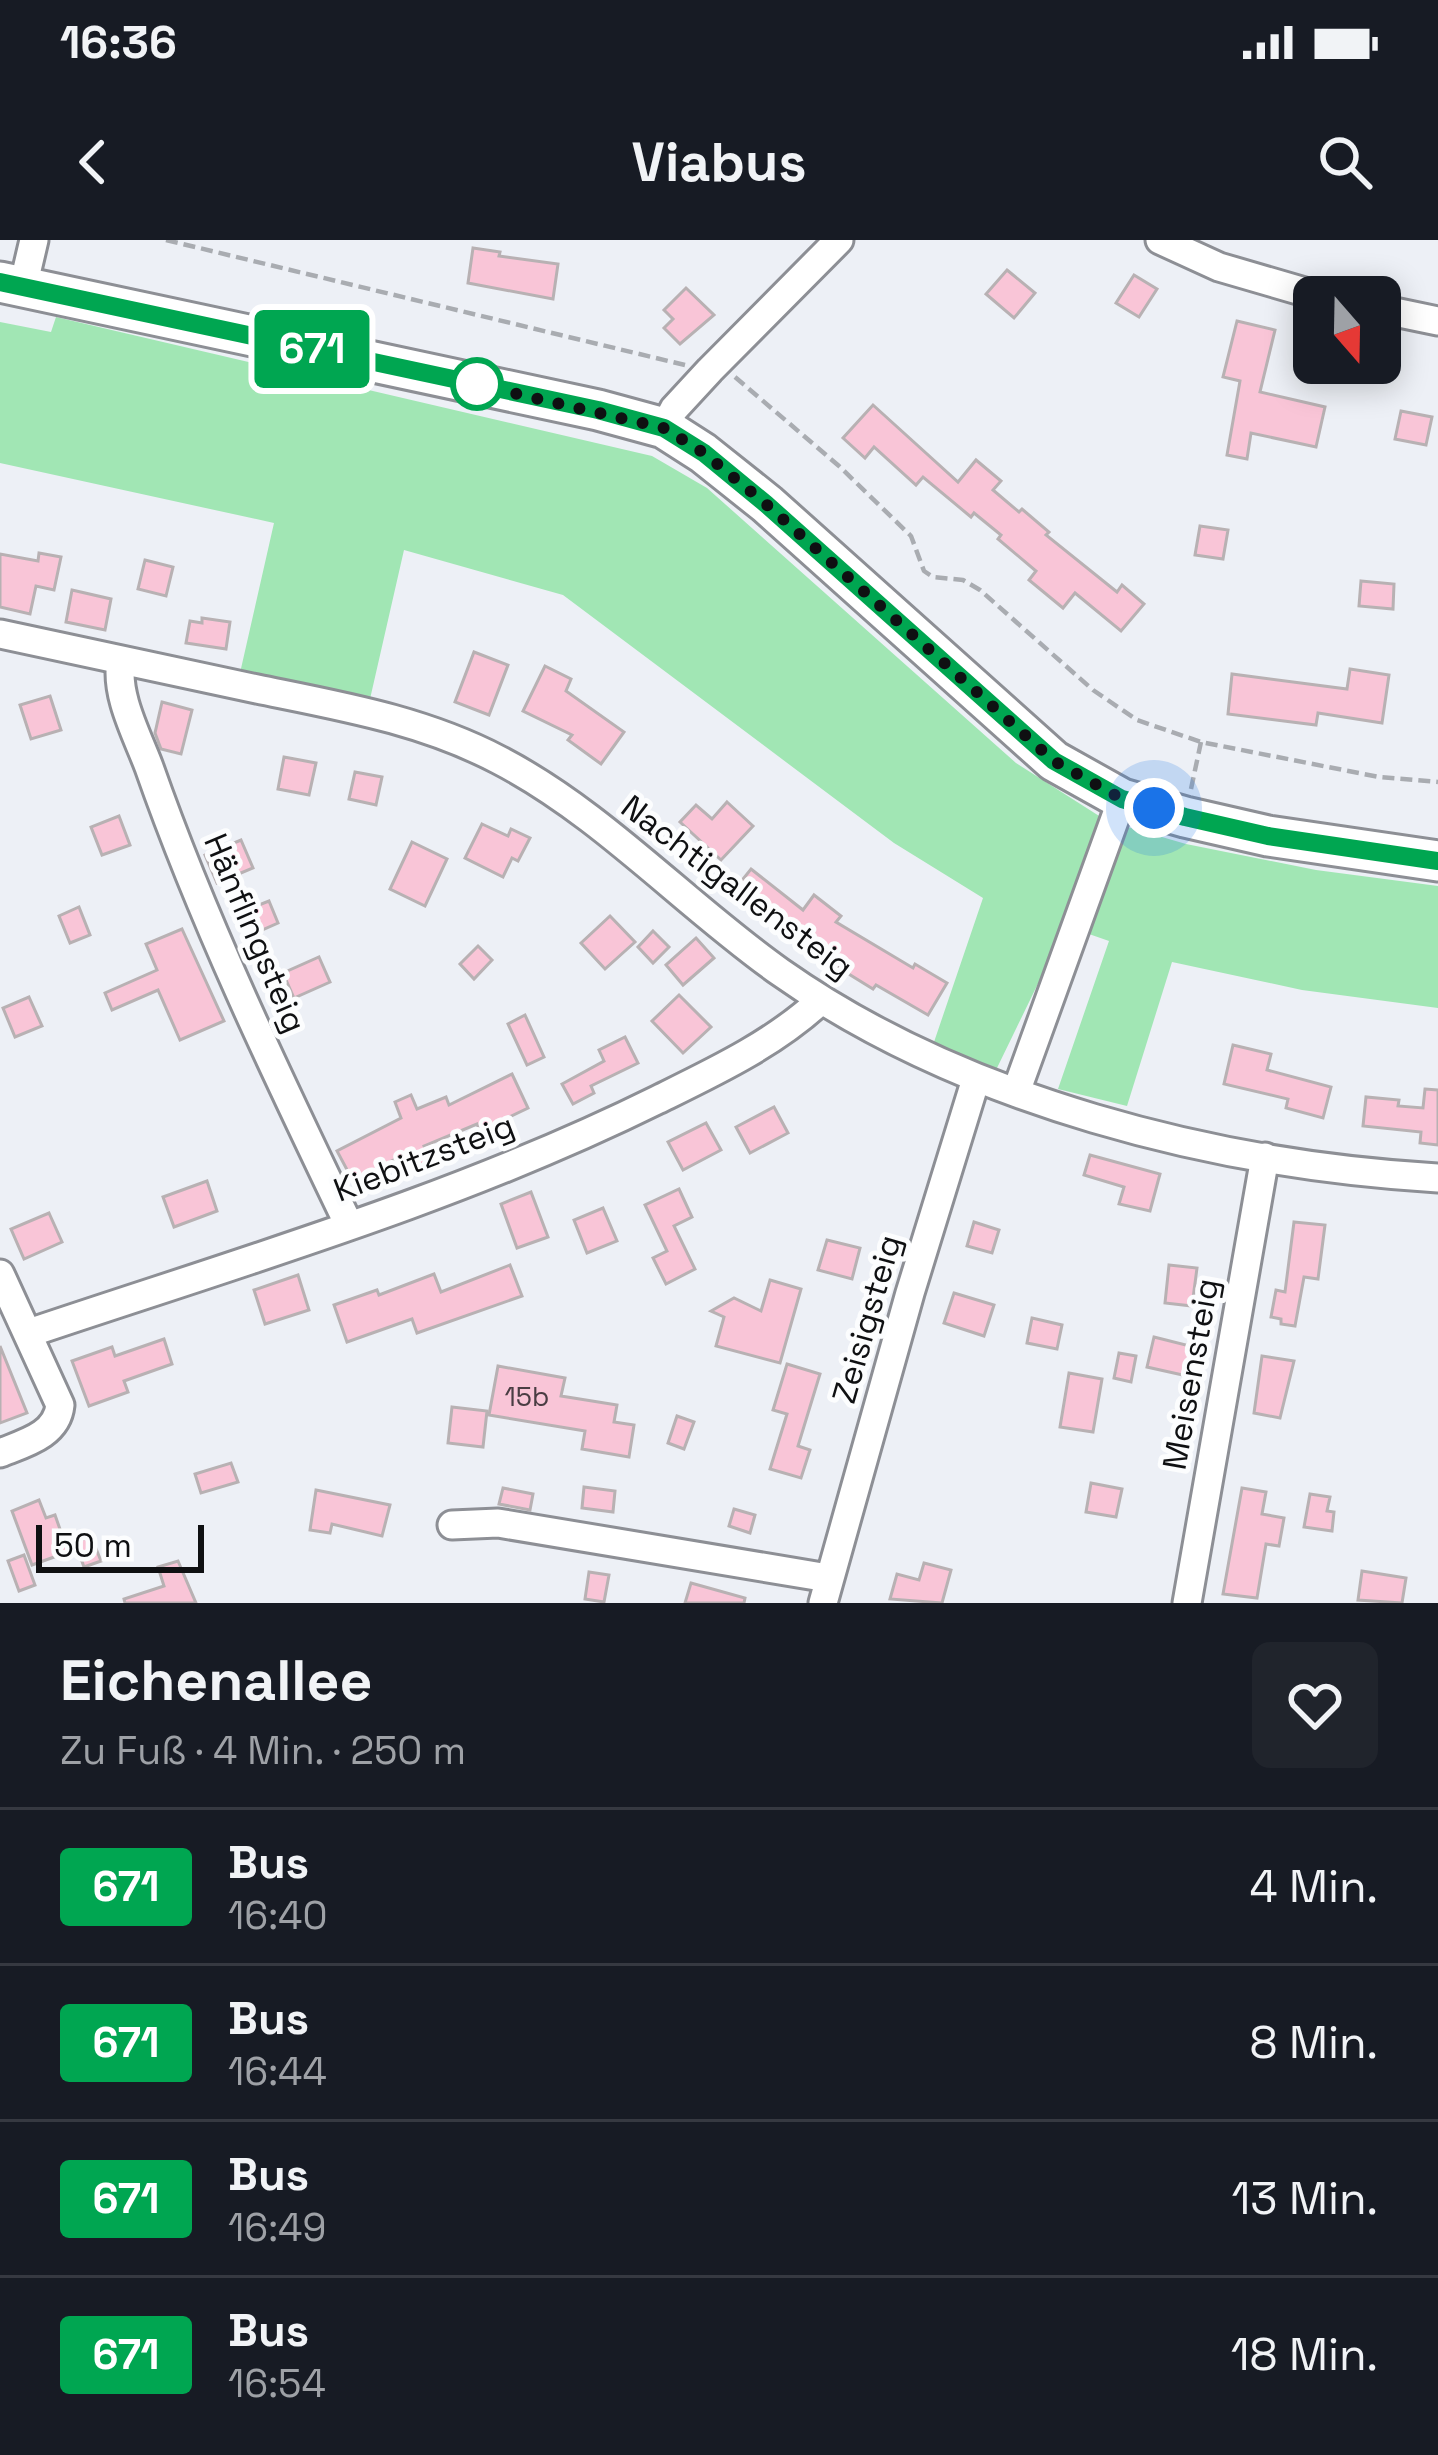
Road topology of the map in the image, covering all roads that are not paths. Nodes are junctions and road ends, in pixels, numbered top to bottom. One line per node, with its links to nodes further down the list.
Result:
1 (34, 240): 4 (street)
2 (839, 240): 8 (street)
3 (1160, 240): 5 (street)
4 (11, 285): 8 (main road)
5 (1293, 289)
6 (1401, 313): 7 (street)
7 (1438, 321)
8 (664, 428): 11 (main road)
9 (0, 634): 10 (street, Nachtigallensteig)
10 (121, 661): 13 (street, Nachtigallensteig); 18 (street, Hänflingsteig)
11 (1122, 799): 12 (main road); 15 (street)
12 (1438, 861)
13 (821, 1000): 14 (street, Nachtigallensteig); 18 (street, Kiebitzsteig)
14 (976, 1079): 15 (street, Nachtigallensteig); 23 (street, Zeisigsteig)
15 (1016, 1091): 16 (street, Nachtigallensteig)
16 (1265, 1157): 17 (street, Nachtigallensteig); 24 (street, Meisensteig)
17 (1438, 1178)
18 (349, 1225): 20 (street, Kiebitzsteig)
19 (0, 1274): 20 (street)
20 (29, 1334): 21 (street)
21 (0, 1453)
22 (452, 1525): 23 (street, Zeisigsteig)
23 (825, 1591)
24 (1187, 1603)

